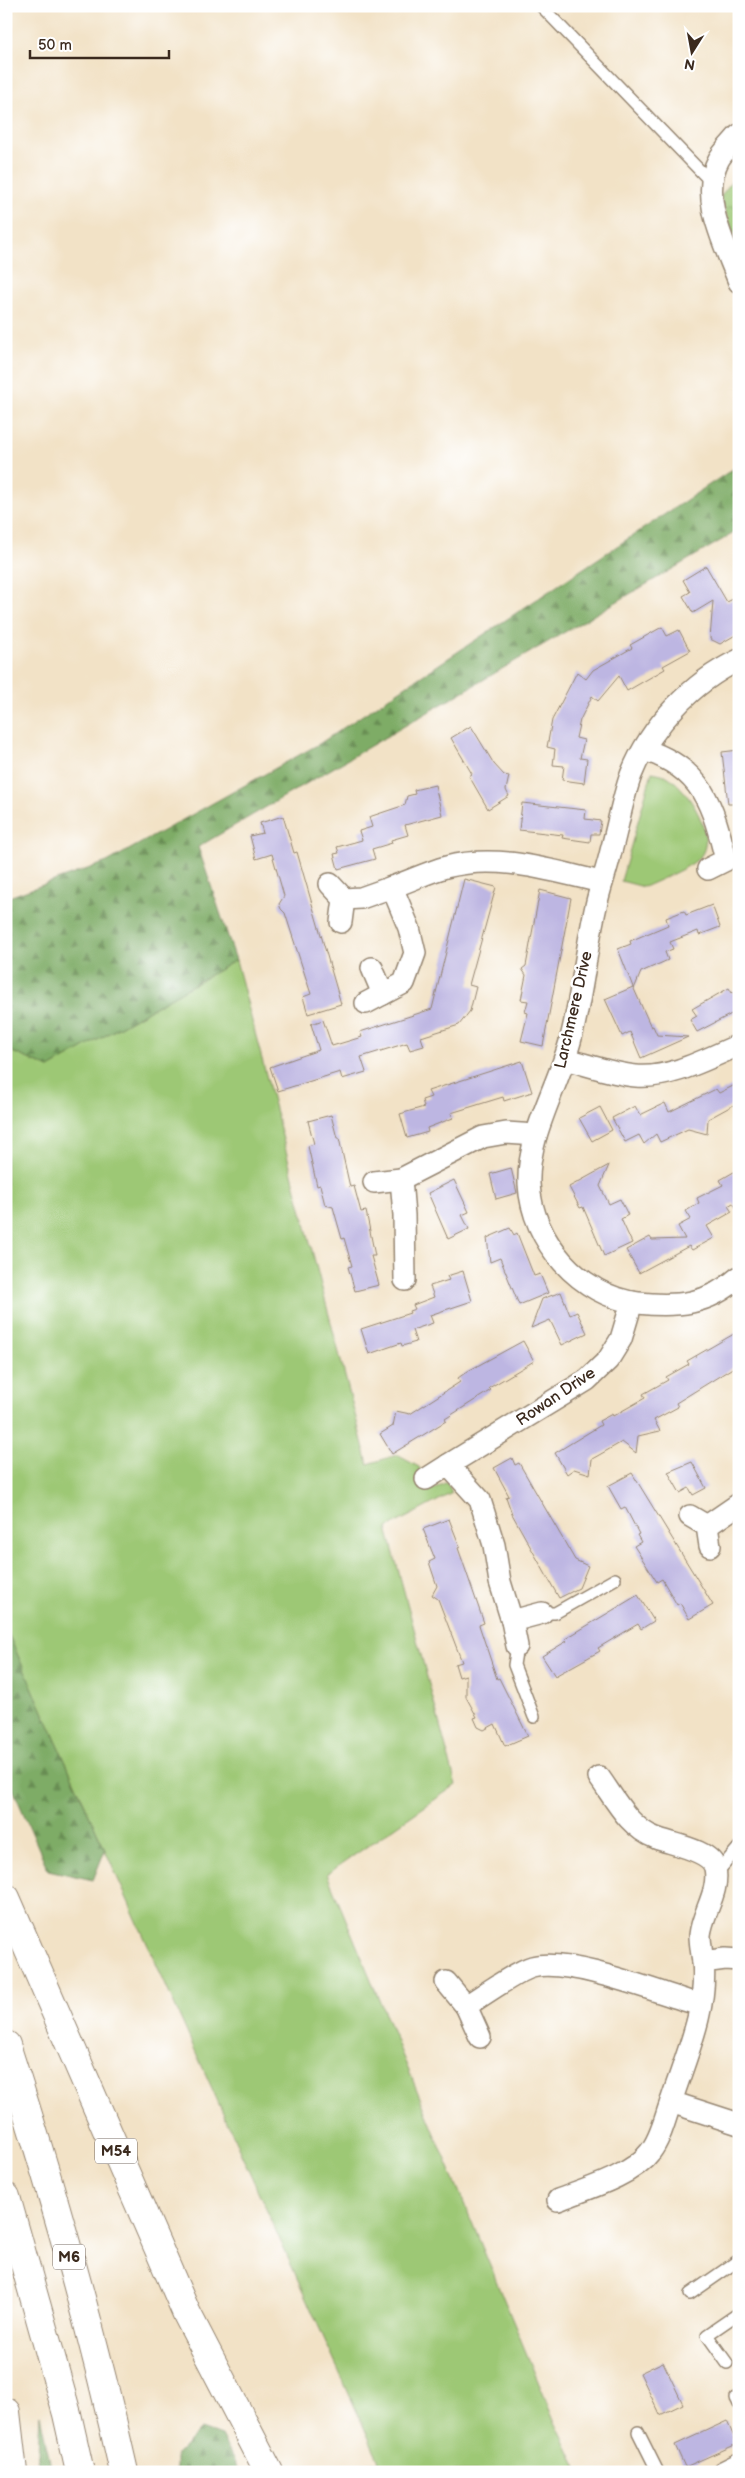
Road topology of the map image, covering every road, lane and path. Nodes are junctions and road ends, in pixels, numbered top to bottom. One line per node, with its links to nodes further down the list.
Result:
1 (541, 6): 3 (lane)
2 (739, 135): 3 (street)
3 (711, 182): 4 (street)
4 (739, 282)
5 (739, 660): 6 (street, Larchmere Drive)
6 (645, 750): 7 (street); 8 (street, Larchmere Drive)
7 (708, 869)
8 (602, 882): 9 (street); 13 (street, Larchmere Drive)
9 (392, 887): 10 (street); 11 (street)
10 (341, 922)
11 (372, 968)
12 (739, 1045): 13 (street)
13 (565, 1060): 14 (street, Larchmere Drive)
14 (536, 1135): 15 (street); 19 (street, Larchmere Drive)
15 (401, 1179): 16 (street); 18 (street)
16 (374, 1182)
17 (739, 1277): 19 (street, Larchmere Drive)
18 (405, 1280)
19 (632, 1302): 20 (street, Rowan Drive)
20 (448, 1465): 21 (street, Rowan Drive); 26 (street)
21 (426, 1479)
22 (739, 1504): 23 (street)
23 (702, 1529)
24 (616, 1579): 25 (lane)
25 (542, 1613): 26 (street)
26 (512, 1621): 27 (street)
27 (517, 1646): 28 (lane)
28 (534, 1717)
29 (599, 1776): 31 (street)
30 (739, 1846): 31 (lane)
31 (716, 1875): 35 (street)
32 (6, 1898): 41 (highway, M54)
33 (6, 1928): 41 (highway)
34 (739, 1960): 35 (street)
35 (704, 1962): 37 (street)
36 (446, 1982): 38 (street)
37 (700, 2005): 38 (street); 42 (street)
38 (466, 2006): 39 (street)
39 (480, 2037)
40 (6, 2045): 55 (highway, M6)
41 (93, 2099): 56 (highway, M54)
42 (671, 2102): 43 (street); 45 (street)
43 (739, 2124)
44 (6, 2197): 54 (highway)
45 (558, 2200)
46 (739, 2260): 47 (lane)
47 (690, 2294)
48 (739, 2313): 49 (lane)
49 (727, 2363)
50 (6, 2412): 53 (highway)
51 (638, 2432): 57 (lane)
52 (739, 2464): 58 (street)
53 (13, 2472)
54 (80, 2472)
55 (124, 2472)
56 (269, 2472)
57 (658, 2472)
58 (723, 2472)

